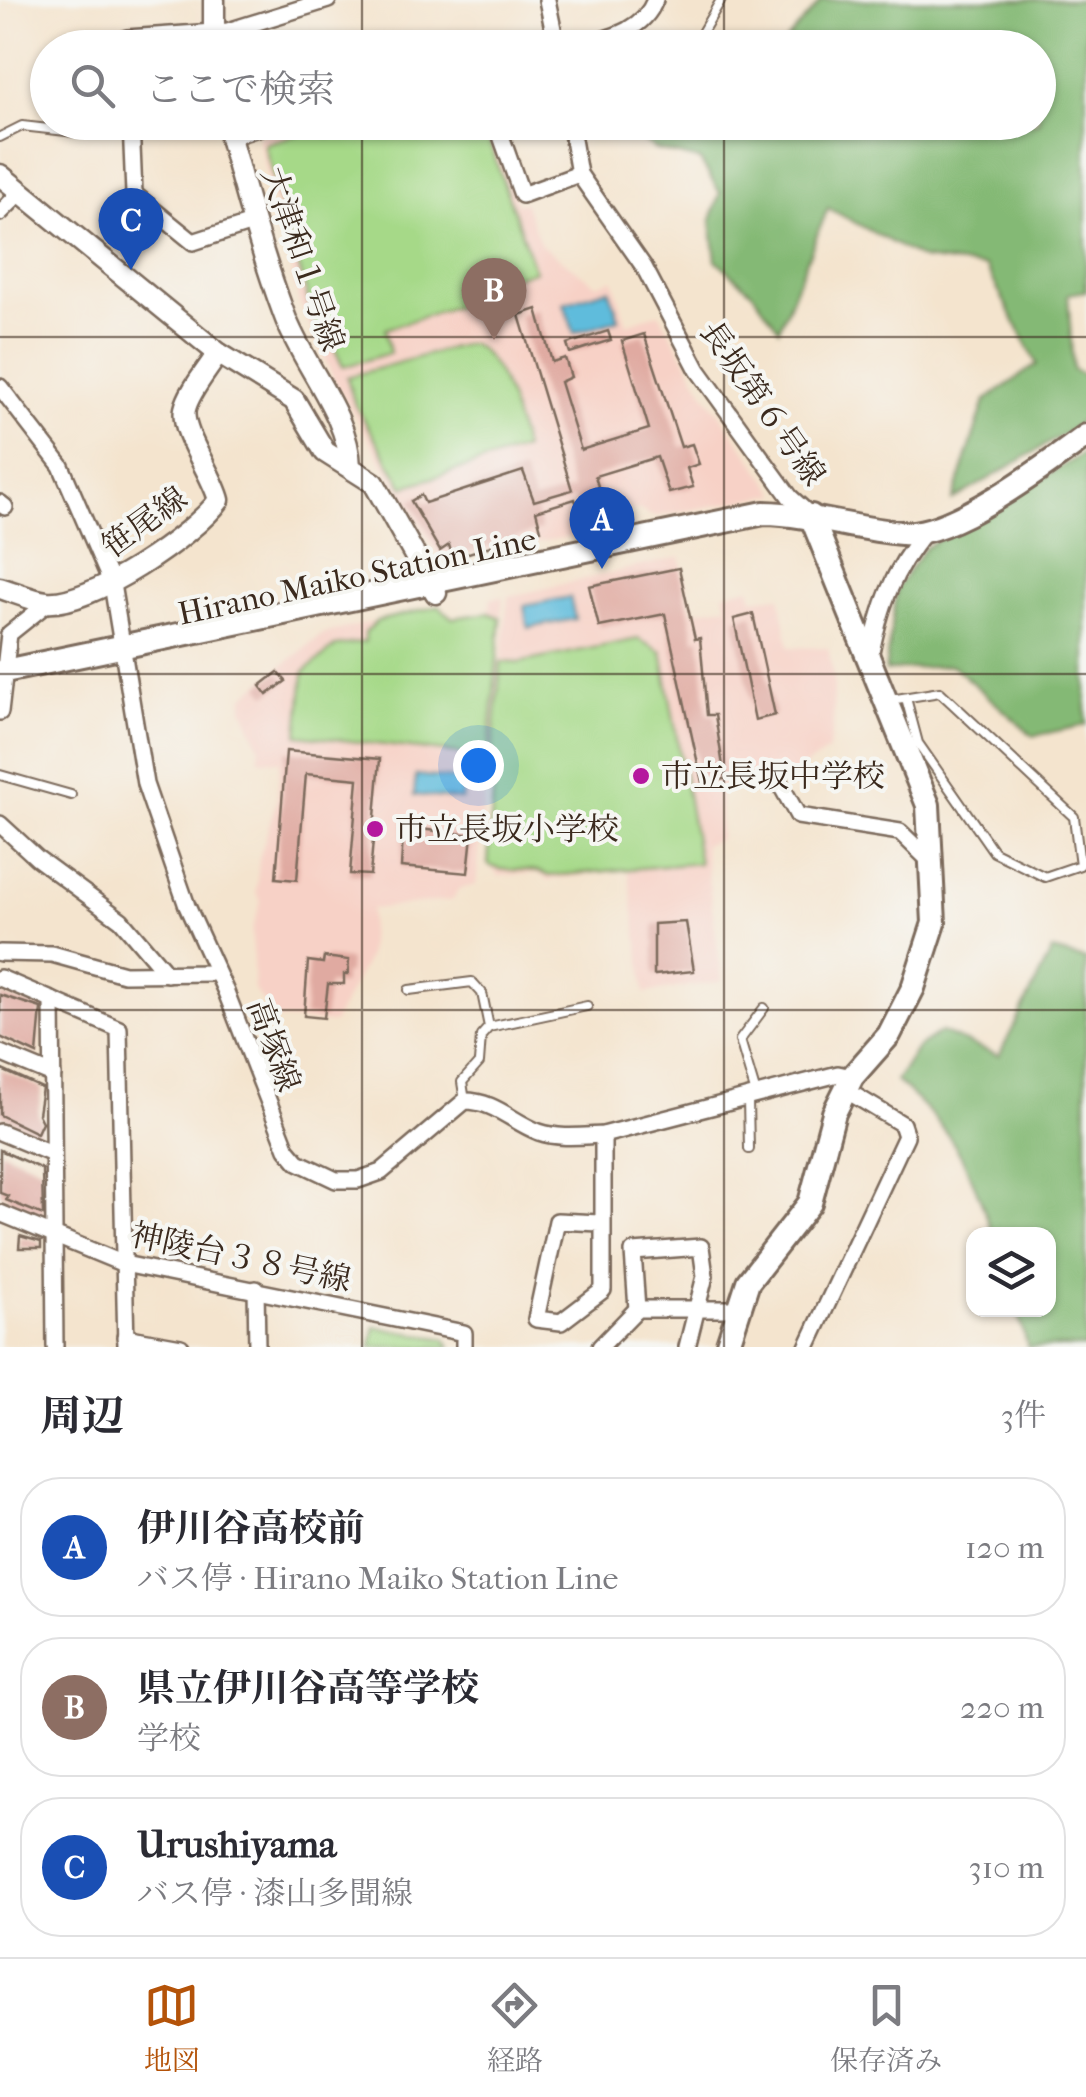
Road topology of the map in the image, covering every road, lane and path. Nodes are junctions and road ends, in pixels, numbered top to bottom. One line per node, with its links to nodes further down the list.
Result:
1 (214, 0): 6 (street)
2 (328, 0): 7 (street)
3 (547, 0): 8 (street)
4 (655, 0): 9 (street)
5 (722, 0): 10 (lane)
6 (213, 30)
7 (242, 30)
8 (553, 30)
9 (630, 30)
10 (704, 30)
11 (30, 127): 12 (lane)
12 (0, 137)
13 (132, 140): 21 (street)
14 (231, 140): 21 (street, 大津和１号線)
15 (502, 140): 17 (street)
16 (573, 140): 17 (street)
17 (579, 174): 26 (street, 長坂第６号線)
18 (0, 176): 19 (street)
19 (21, 192): 20 (street); 22 (street)
20 (0, 214)
21 (256, 222): 25 (street, 大津和１号線)
22 (218, 353): 25 (street); 28 (street, 笹尾線)
23 (0, 387): 28 (street, 高塚線)
24 (1086, 436): 27 (main road, Hirano Maiko Station Line)
25 (350, 468): 29 (street)
26 (811, 516): 27 (main road, Hirano Maiko Station Line); 29 (main road, Hirano Maiko Station Line); 33 (main road)
27 (926, 531): 33 (street)
28 (112, 584): 31 (street, 笹尾線); 32 (street, 高塚線)
29 (433, 587): 32 (main road, Hirano Maiko Station Line)
30 (0, 588): 31 (street)
31 (49, 602): 34 (street)
32 (126, 651): 34 (main road, Hirano Maiko Station Line); 43 (street, 高塚線)
33 (868, 662): 35 (main road)
34 (2, 677): 36 (street)
35 (896, 699): 35 (lane); 41 (main road)
36 (0, 712)
37 (0, 775): 39 (lane)
38 (778, 780): 41 (street)
39 (72, 794)
40 (0, 824): 44 (street)
41 (933, 864): 53 (main road)
42 (0, 952): 44 (street)
43 (214, 972): 44 (street); 55 (street, 高塚線)
44 (167, 974)
45 (0, 978): 47 (street)
46 (409, 990): 50 (lane)
47 (52, 1000): 52 (street); 63 (street)
48 (588, 1006): 50 (lane)
49 (764, 1008): 54 (lane)
50 (489, 1027): 55 (lane)
51 (0, 1053): 52 (street)
52 (53, 1075): 59 (street)
53 (848, 1083): 54 (street); 66 (main road); 76 (street)
54 (752, 1099): 57 (street); 58 (lane)
55 (465, 1102): 57 (street)
56 (0, 1132): 59 (street)
57 (603, 1135): 61 (street)
58 (749, 1149)
59 (53, 1154): 62 (street)
60 (0, 1213): 62 (street, 神陵台３８号線)
61 (600, 1223): 61 (street)
62 (54, 1235): 63 (street, 神陵台３８号線); 69 (street)
63 (124, 1264): 64 (street, 神陵台３８号線); 68 (street)
64 (256, 1289): 71 (street); 72 (street, 神陵台３８号線)
65 (636, 1309): 67 (street); 67 (street); 73 (street)
66 (737, 1309): 67 (street); 75 (main road)
67 (696, 1310): 74 (street)
68 (126, 1342): 70 (street)
69 (55, 1347)
70 (180, 1347)
71 (258, 1347)
72 (464, 1347)
73 (600, 1347)
74 (687, 1347)
75 (727, 1347)
76 (806, 1347)

